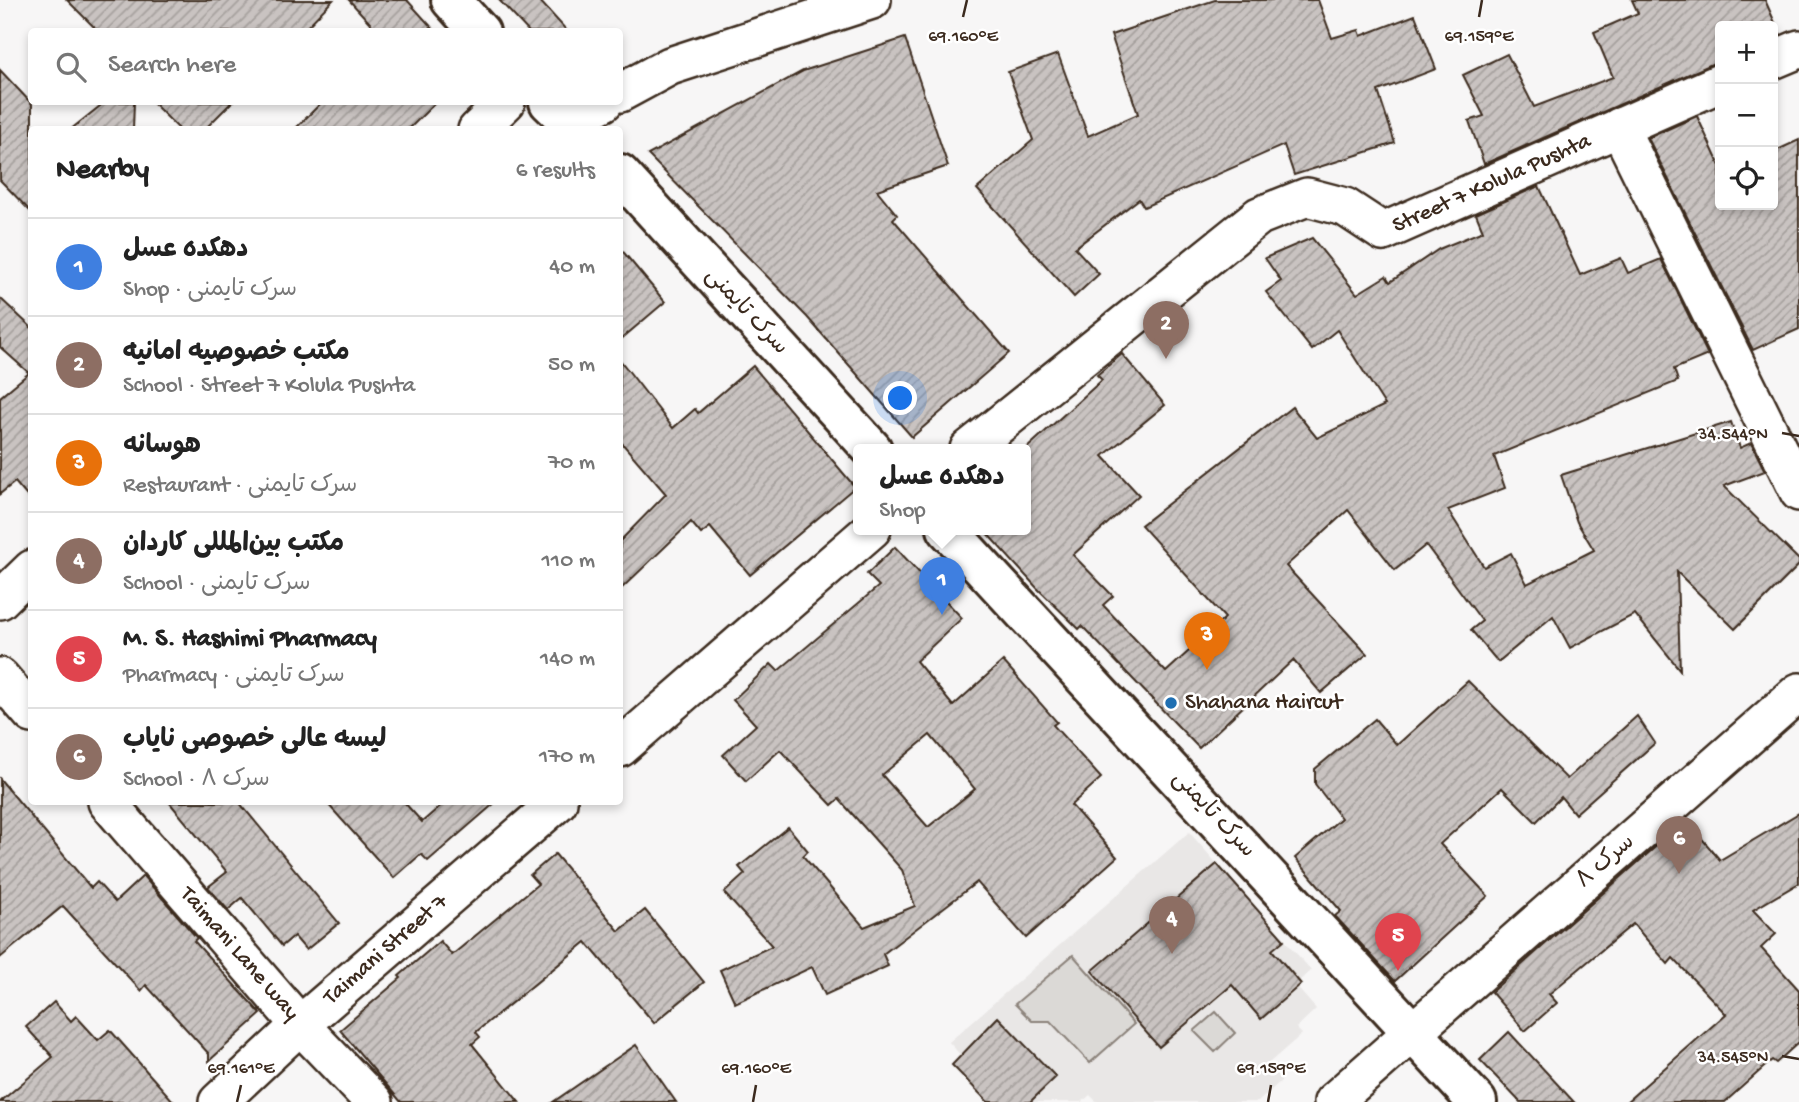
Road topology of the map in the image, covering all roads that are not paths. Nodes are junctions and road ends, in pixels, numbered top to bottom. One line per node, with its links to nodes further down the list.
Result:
1 (451, 0): 3 (main road)
2 (872, 0): 7 (street)
3 (476, 28)
4 (1799, 49): 5 (street)
5 (1778, 58)
6 (1718, 84): 12 (street, Street 7 Kolula Pushta)
7 (623, 91)
8 (503, 105): 11 (street)
9 (596, 105): 10 (street)
10 (566, 117)
11 (481, 126)
12 (1619, 127): 15 (street, Street 7 Kolula Pushta); 16 (street)
13 (623, 177): 14 (main road, سرک تایمنی)
14 (867, 444)
15 (975, 444)
16 (1799, 492)
17 (865, 535): 24 (street)
18 (953, 535): 28 (main road, سرک تایمنی)
19 (28, 573): 20 (street)
20 (0, 600)
21 (0, 677): 23 (street)
22 (1799, 692): 28 (street, سرک ۸)
23 (28, 709)
24 (623, 745)
25 (110, 805): 27 (street, Taimani Lane way)
26 (555, 805): 27 (street, Taimani Street 7)
27 (300, 1025): 29 (street, Taimani Street 7); 30 (street, Taimani Lane way)
28 (1413, 1032): 31 (street, سرک ۸); 32 (main road, سرک تایمنی)
29 (218, 1102)
30 (374, 1102)
31 (1333, 1102)
32 (1477, 1102)

